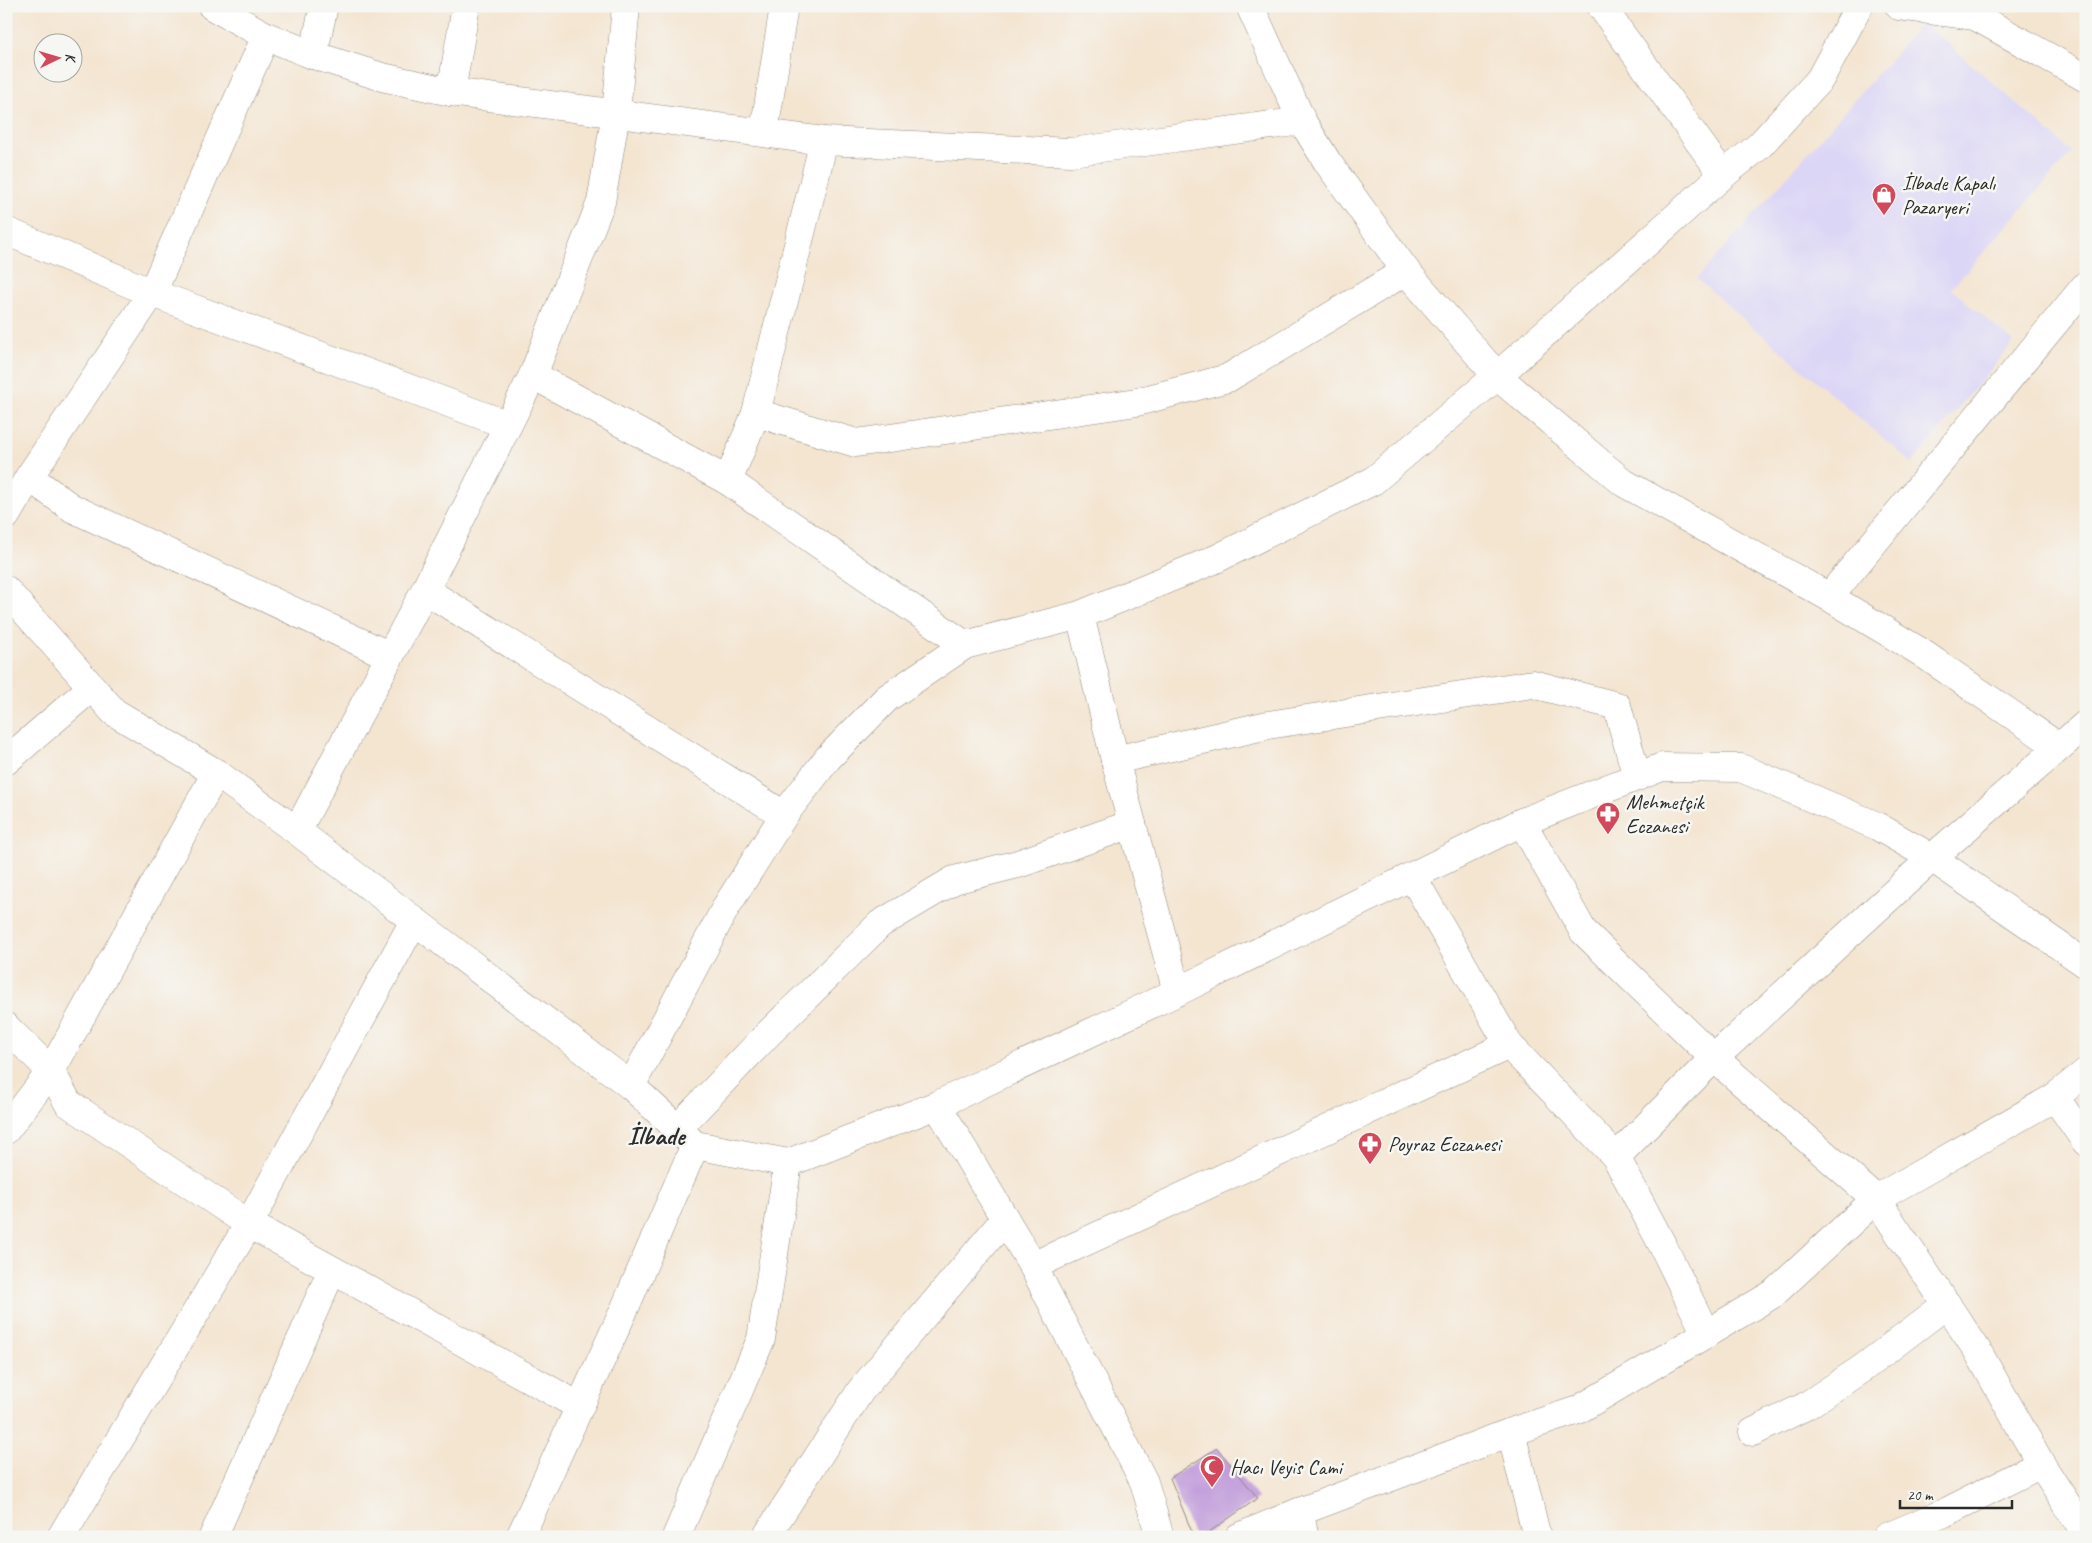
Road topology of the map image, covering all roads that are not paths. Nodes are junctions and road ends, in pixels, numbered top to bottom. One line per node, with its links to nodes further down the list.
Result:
1 (212, 6): 11 (street)
2 (324, 6): 12 (street)
3 (466, 6): 14 (street)
4 (626, 6): 15 (street)
5 (784, 6): 17 (street)
6 (1250, 6): 16 (street)
7 (1601, 6): 19 (street)
8 (1859, 6): 19 (street)
9 (1899, 6): 10 (street)
10 (1978, 11): 13 (street)
11 (266, 36): 12 (street); 23 (street)
12 (313, 55): 14 (street)
13 (2086, 78)
14 (451, 92): 15 (street)
15 (616, 113): 17 (street); 24 (street)
16 (1302, 121): 18 (street); 21 (street)
17 (764, 132): 18 (street)
18 (824, 141): 26 (street)
19 (1723, 175): 25 (street)
20 (6, 231): 23 (street)
21 (1406, 271): 25 (street); 26 (street)
22 (2086, 285): 33 (street)
23 (152, 293): 27 (street); 28 (street)
24 (533, 375): 27 (street); 29 (street)
25 (1497, 376): 33 (street); 34 (street)
26 (756, 413): 29 (street)
27 (508, 424): 32 (street)
28 (29, 478): 30 (street); 36 (street)
29 (728, 481): 35 (street)
30 (6, 516)
31 (6, 590): 37 (street)
32 (425, 590): 36 (street); 44 (street)
33 (1829, 597): 39 (street)
34 (1080, 615): 35 (street); 40 (street)
35 (965, 646): 44 (street)
36 (390, 656): 47 (street)
37 (92, 687): 41 (street); 42 (street)
38 (2086, 724): 39 (street)
39 (2059, 747): 48 (street)
40 (1115, 760): 43 (street); 46 (street)
41 (6, 761)
42 (216, 774): 47 (street); 56 (street)
43 (1637, 777): 45 (street); 48 (street)
44 (784, 815): 58 (street)
45 (1522, 822): 49 (street); 55 (street)
46 (1132, 824): 52 (street); 62 (street)
47 (297, 831): 50 (street)
48 (1932, 858): 51 (street); 55 (street)
49 (1412, 876): 52 (street); 54 (street)
50 (414, 921): 58 (street); 68 (street)
51 (2086, 964)
52 (1178, 992): 60 (street)
53 (6, 1027): 56 (street)
54 (1509, 1045): 64 (street); 69 (street)
55 (1714, 1058): 64 (street); 66 (street)
56 (51, 1071): 61 (street); 68 (street)
57 (2086, 1072): 59 (street)
58 (631, 1086): 62 (street)
59 (2055, 1097): 63 (street); 66 (street)
60 (937, 1105): 65 (street); 67 (street)
61 (6, 1130)
62 (686, 1138): 65 (street); 73 (street)
63 (2086, 1142)
64 (1616, 1157): 72 (street)
65 (788, 1163): 83 (street)
66 (1876, 1199): 71 (street); 72 (street)
67 (1005, 1219): 69 (street); 84 (street)
68 (249, 1224): 70 (street); 80 (street)
69 (1033, 1266): 78 (street)
70 (332, 1270): 73 (street); 81 (street)
71 (1947, 1304): 75 (street); 76 (street)
72 (1706, 1334): 74 (street)
73 (579, 1406): 82 (street)
74 (1511, 1432): 77 (street); 86 (street)
75 (1753, 1432)
76 (2041, 1464): 79 (street); 87 (street)
77 (1302, 1524): 85 (street)
78 (1151, 1532)
79 (2086, 1534)
80 (61, 1537)
81 (213, 1537)
82 (520, 1537)
83 (676, 1537)
84 (766, 1537)
85 (1239, 1537)
86 (1537, 1537)
87 (1887, 1537)

